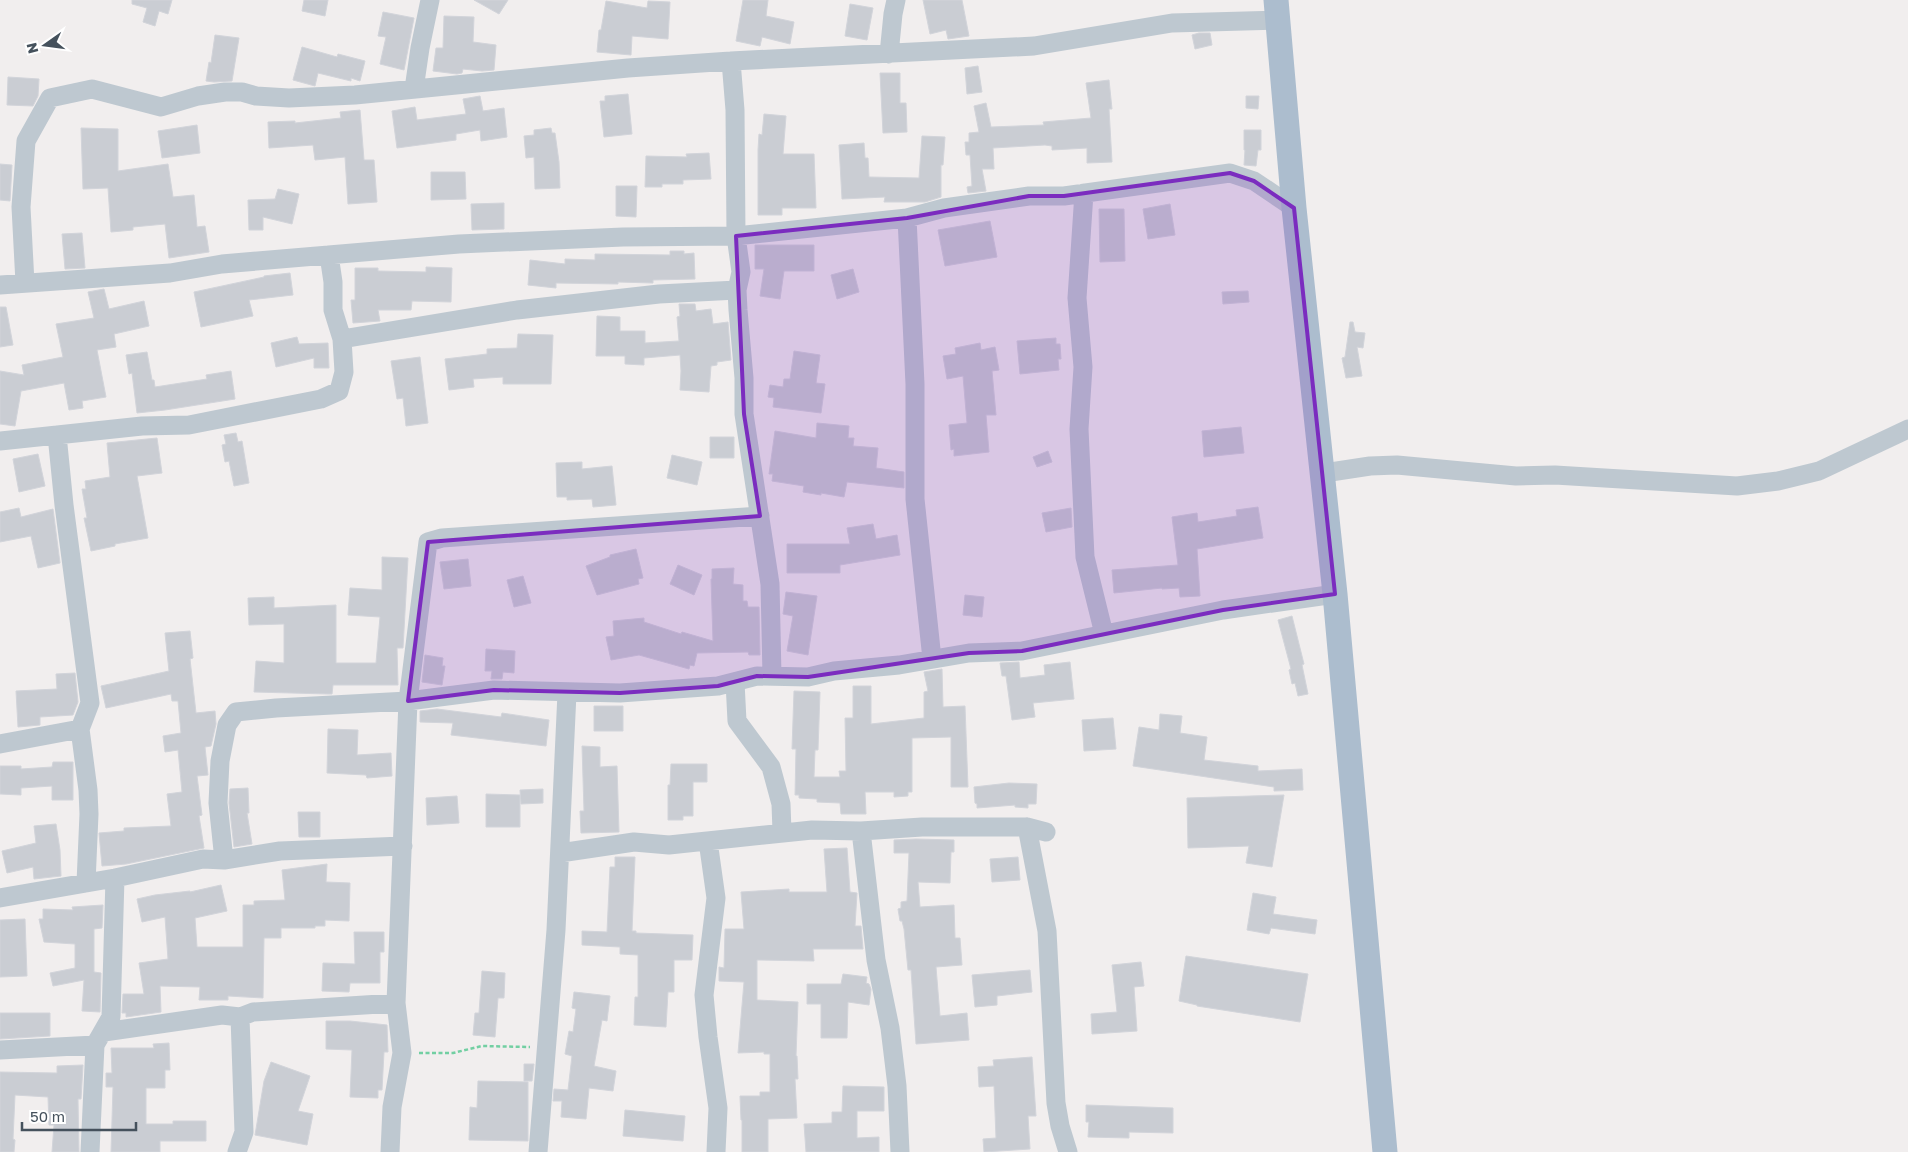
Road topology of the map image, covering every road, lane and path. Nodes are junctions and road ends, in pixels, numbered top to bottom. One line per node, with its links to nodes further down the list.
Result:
1 (430, 0): 6 (street)
2 (896, 0): 4 (street)
3 (1277, 10): 4 (street); 8 (main road)
4 (889, 54): 5 (street)
5 (731, 61): 6 (street); 10 (street)
6 (414, 89): 12 (street)
7 (1084, 193): 8 (street); 9 (street); 22 (street)
8 (1294, 208): 19 (main road)
9 (907, 218): 10 (street); 23 (street)
10 (736, 236): 11 (street); 14 (street)
11 (330, 255): 12 (street); 15 (street)
12 (25, 283): 13 (street)
13 (0, 286)
14 (738, 290): 15 (street); 20 (street)
15 (342, 339): 17 (street)
16 (1908, 429): 19 (street)
17 (57, 435): 18 (street); 28 (street)
18 (0, 441)
19 (1324, 473): 21 (main road)
20 (760, 516): 24 (street); 27 (street)
21 (1335, 594): 22 (street); 54 (main road)
22 (1104, 634): 23 (street)
23 (932, 659): 24 (street)
24 (772, 676): 25 (street)
25 (735, 682): 26 (street); 32 (street)
26 (567, 693): 27 (street); 36 (street)
27 (408, 700): 35 (street); 37 (street)
28 (80, 729): 29 (street); 39 (street)
29 (0, 744)
30 (1027, 827): 31 (street); 33 (street); 53 (street)
31 (862, 831): 32 (street); 52 (street)
32 (782, 832): 34 (street)
33 (1046, 832)
34 (708, 840): 36 (street); 51 (street)
35 (403, 846): 37 (street); 41 (street)
36 (560, 853): 44 (street)
37 (224, 860): 38 (street)
38 (115, 878): 39 (street); 43 (street)
39 (86, 884): 40 (street)
40 (0, 898)
41 (396, 1003): 42 (street); 46 (street)
42 (240, 1017): 43 (street); 48 (street)
43 (100, 1039): 45 (street); 47 (street)
44 (545, 1047): 46 (path); 50 (street)
45 (0, 1050)
46 (402, 1053): 49 (street)
47 (90, 1152)
48 (237, 1152)
49 (390, 1152)
50 (538, 1152)
51 (716, 1152)
52 (900, 1152)
53 (1068, 1152)
54 (1385, 1152)

